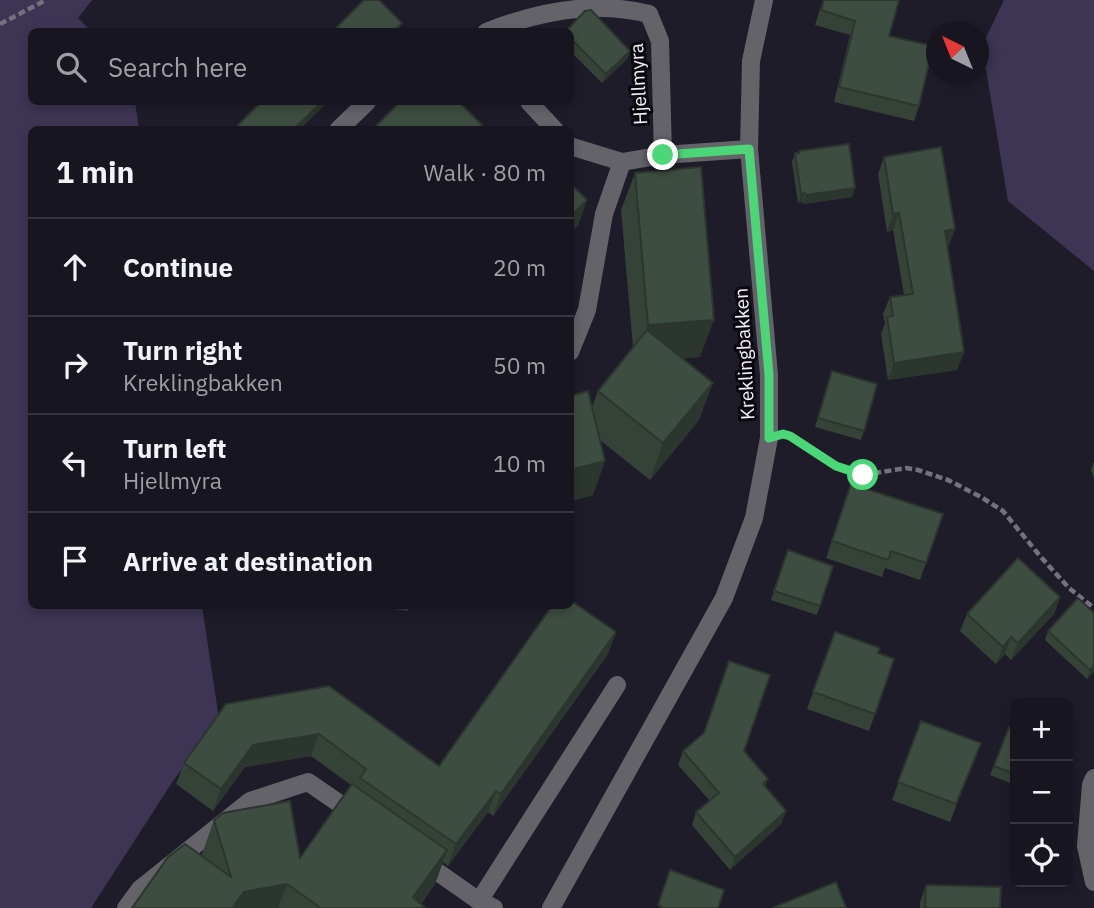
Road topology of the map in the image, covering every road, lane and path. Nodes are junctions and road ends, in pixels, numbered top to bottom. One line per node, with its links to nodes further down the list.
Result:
1 (46, 0): 3 (path)
2 (764, 0): 10 (street, Kreklingbakken)
3 (0, 24)
4 (496, 28): 11 (street, Hjellmyra)
5 (364, 105): 7 (street)
6 (532, 105): 8 (street)
7 (342, 126)
8 (551, 126)
9 (574, 147): 12 (street)
10 (749, 149): 11 (street); 14 (street, Kreklingbakken)
11 (663, 155): 12 (street)
12 (622, 162): 13 (street)
13 (574, 342)
14 (769, 438): 15 (path); 23 (street, Kreklingbakken)
15 (1094, 608)
16 (617, 685): 21 (street)
17 (1094, 778): 20 (street)
18 (365, 822): 22 (street)
19 (400, 845): 21 (street)
20 (1094, 882)
21 (483, 906)
22 (126, 908)
23 (551, 908)

